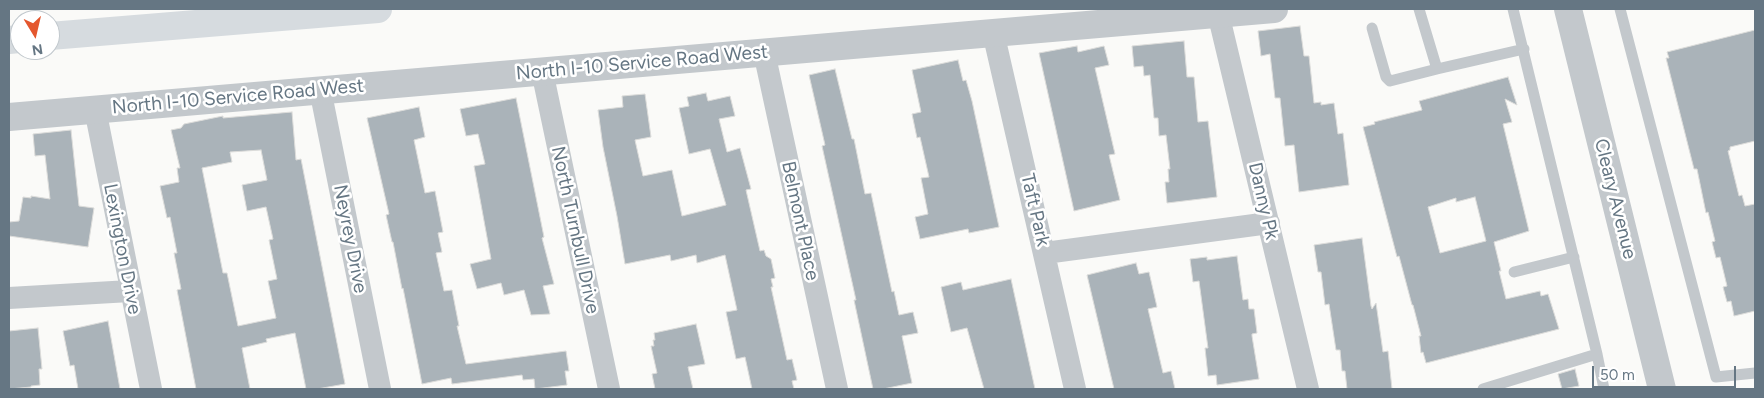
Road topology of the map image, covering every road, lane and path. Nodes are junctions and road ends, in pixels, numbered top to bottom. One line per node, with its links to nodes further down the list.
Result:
1 (378, 9): 10 (highway)
2 (1274, 9): 7 (street, North I-10 Service Road West)
3 (1419, 9): 13 (lane)
4 (1513, 9): 11 (lane)
5 (1568, 9): 34 (street, Cleary Avenue)
6 (1620, 9): 25 (lane)
7 (1218, 13): 9 (street, North I-10 Service Road West); 18 (street, Danny Pk)
8 (1372, 28): 13 (lane)
9 (993, 32): 12 (street, North I-10 Service Road West); 19 (street, Taft Park)
10 (60, 35)
11 (1524, 49): 13 (lane); 20 (lane)
12 (764, 52): 14 (street, North I-10 Service Road West); 29 (street, Belmont Place)
13 (1436, 69)
14 (542, 71): 15 (street, North I-10 Service Road West); 28 (street, North Turnbull Drive)
15 (320, 90): 16 (street, North I-10 Service Road West); 27 (street, Neyrey Drive)
16 (95, 109): 17 (street, North I-10 Service Road West); 22 (street, Lexington Drive)
17 (9, 117)
18 (1268, 223): 19 (street); 31 (street, Danny Pk)
19 (1044, 253): 30 (street, Taft Park)
20 (1574, 257): 21 (lane); 24 (lane)
21 (1514, 272)
22 (130, 291): 23 (street); 26 (street, Lexington Drive)
23 (9, 298)
24 (1597, 354): 32 (lane); 33 (lane)
25 (1755, 373)
26 (151, 389)
27 (380, 389)
28 (609, 389)
29 (837, 389)
30 (1075, 389)
31 (1308, 389)
32 (1483, 389)
33 (1604, 389)
34 (1662, 389)

